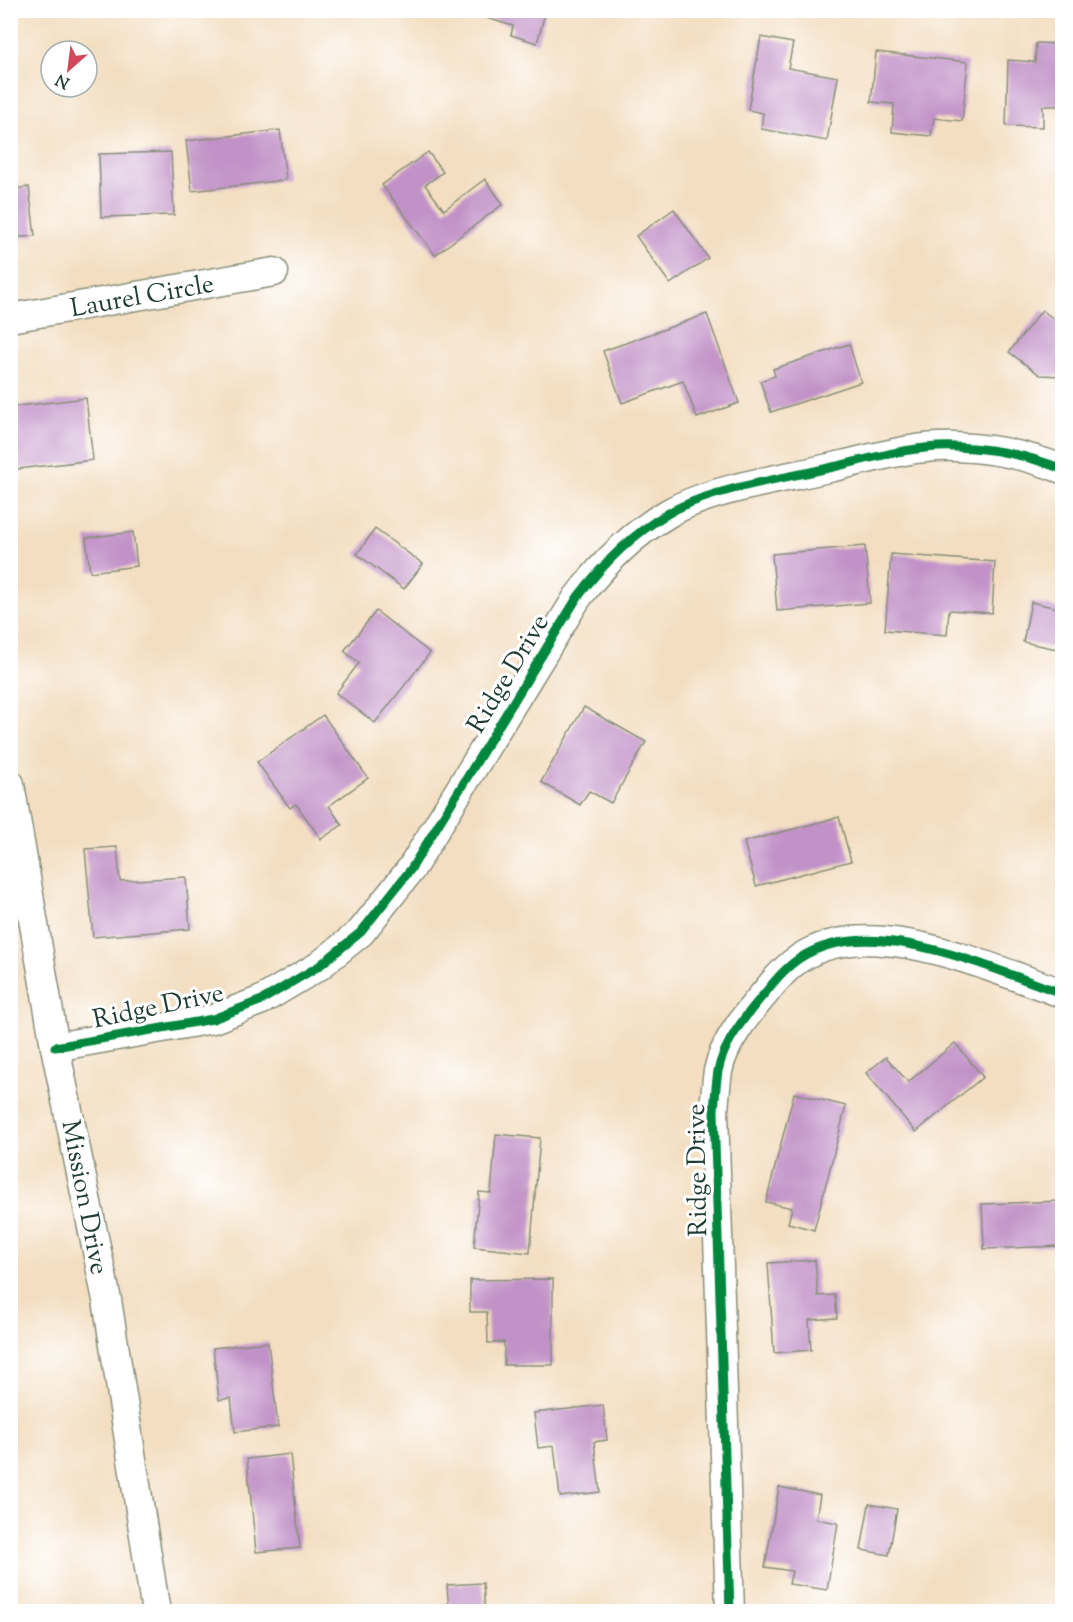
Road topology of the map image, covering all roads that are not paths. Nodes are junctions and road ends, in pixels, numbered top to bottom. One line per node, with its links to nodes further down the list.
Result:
1 (274, 272): 2 (street, Laurel Circle)
2 (10, 318)
3 (1062, 469): 6 (street, Ridge Drive)
4 (10, 784): 6 (street, Mission Drive)
5 (1062, 993): 8 (street, Ridge Drive)
6 (55, 1047): 7 (street, Mission Drive)
7 (156, 1611)
8 (730, 1611)

